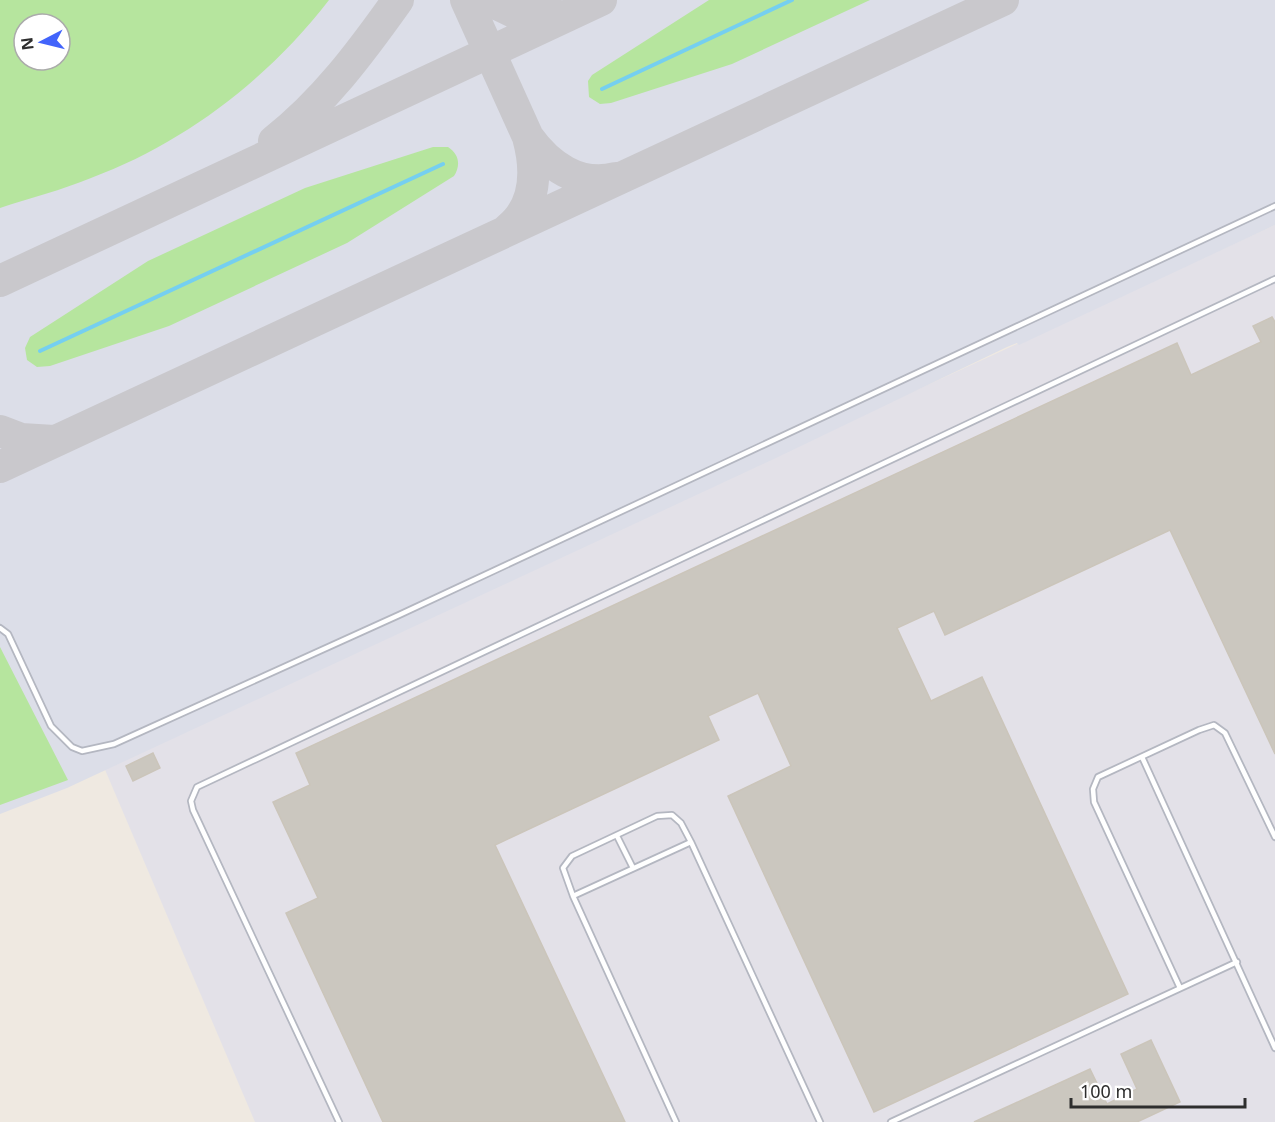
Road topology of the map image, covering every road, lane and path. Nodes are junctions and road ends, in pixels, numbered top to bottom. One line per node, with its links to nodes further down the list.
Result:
1 (1275, 206): 3 (lane)
2 (1275, 279): 15 (lane)
3 (0, 628)
4 (1142, 757): 6 (lane); 10 (lane); 11 (lane)
5 (617, 836): 7 (lane); 8 (lane); 9 (lane)
6 (1275, 837)
7 (691, 842): 8 (lane); 17 (lane)
8 (633, 868): 9 (lane)
9 (573, 896): 16 (lane)
10 (1237, 962): 11 (lane); 13 (lane)
11 (1180, 988): 18 (lane)
12 (1275, 1029): 13 (lane)
13 (1269, 1032): 14 (lane)
14 (1275, 1048)
15 (339, 1122)
16 (676, 1122)
17 (820, 1122)
18 (891, 1122)

